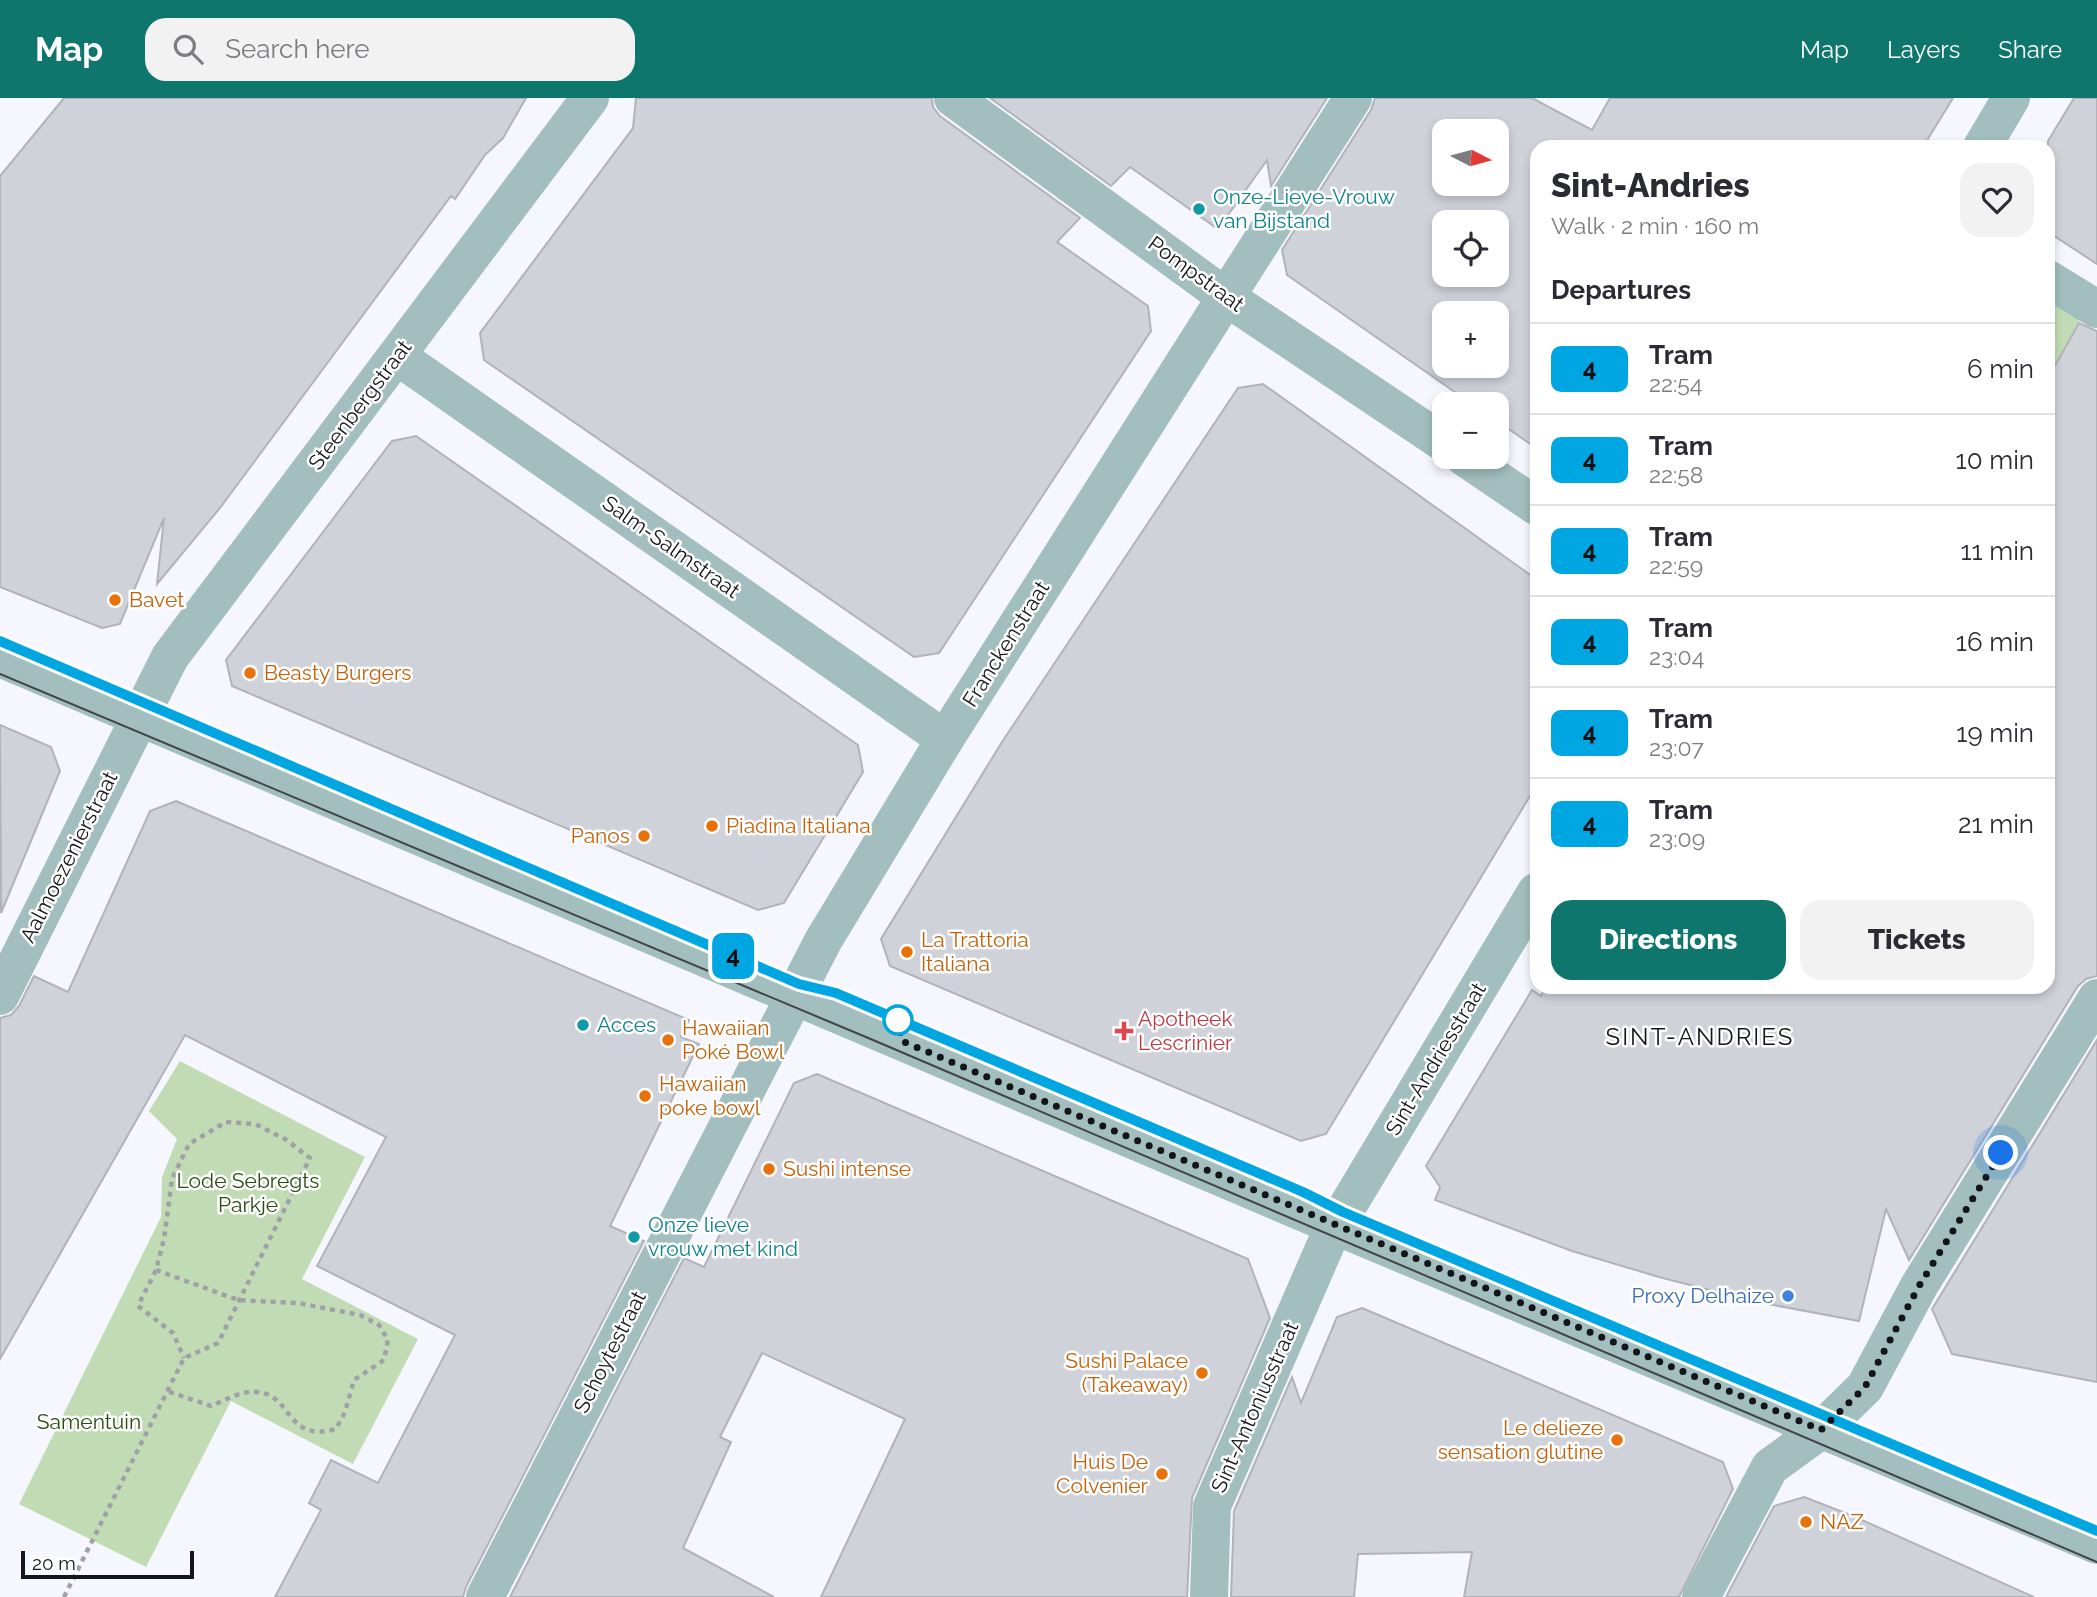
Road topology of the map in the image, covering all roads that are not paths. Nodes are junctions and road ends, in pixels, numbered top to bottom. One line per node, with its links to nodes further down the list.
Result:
1 (590, 98): 9 (street, Steenbergstraat)
2 (954, 98): 7 (street, Pompstraat)
3 (1353, 98): 7 (street, Franckenstraat)
4 (2011, 98): 5 (street)
5 (1987, 140)
6 (2055, 283): 8 (street)
7 (1226, 297): 10 (street, Pompstraat); 15 (street, Franckenstraat)
8 (2097, 309)
9 (397, 356): 14 (street, Steenbergstraat); 15 (street, Salm-Salmstraat)
10 (1432, 435)
11 (1482, 469): 12 (street)
12 (1530, 502)
13 (0, 658): 14 (street)
14 (139, 718): 17 (street); 18 (street, Aalmoezenierstraat)
15 (945, 739): 17 (street, Franckenstraat)
16 (1530, 902): 20 (street, Sint-Andriesstraat)
17 (794, 995): 20 (street); 23 (street, Schoytestraat)
18 (0, 996)
19 (2097, 998): 21 (street)
20 (1335, 1225): 21 (street); 24 (street, Sint-Antoniusstraat)
21 (1821, 1430): 22 (street); 25 (street)
22 (2097, 1545)
23 (485, 1597)
24 (1209, 1597)
25 (1701, 1597)

